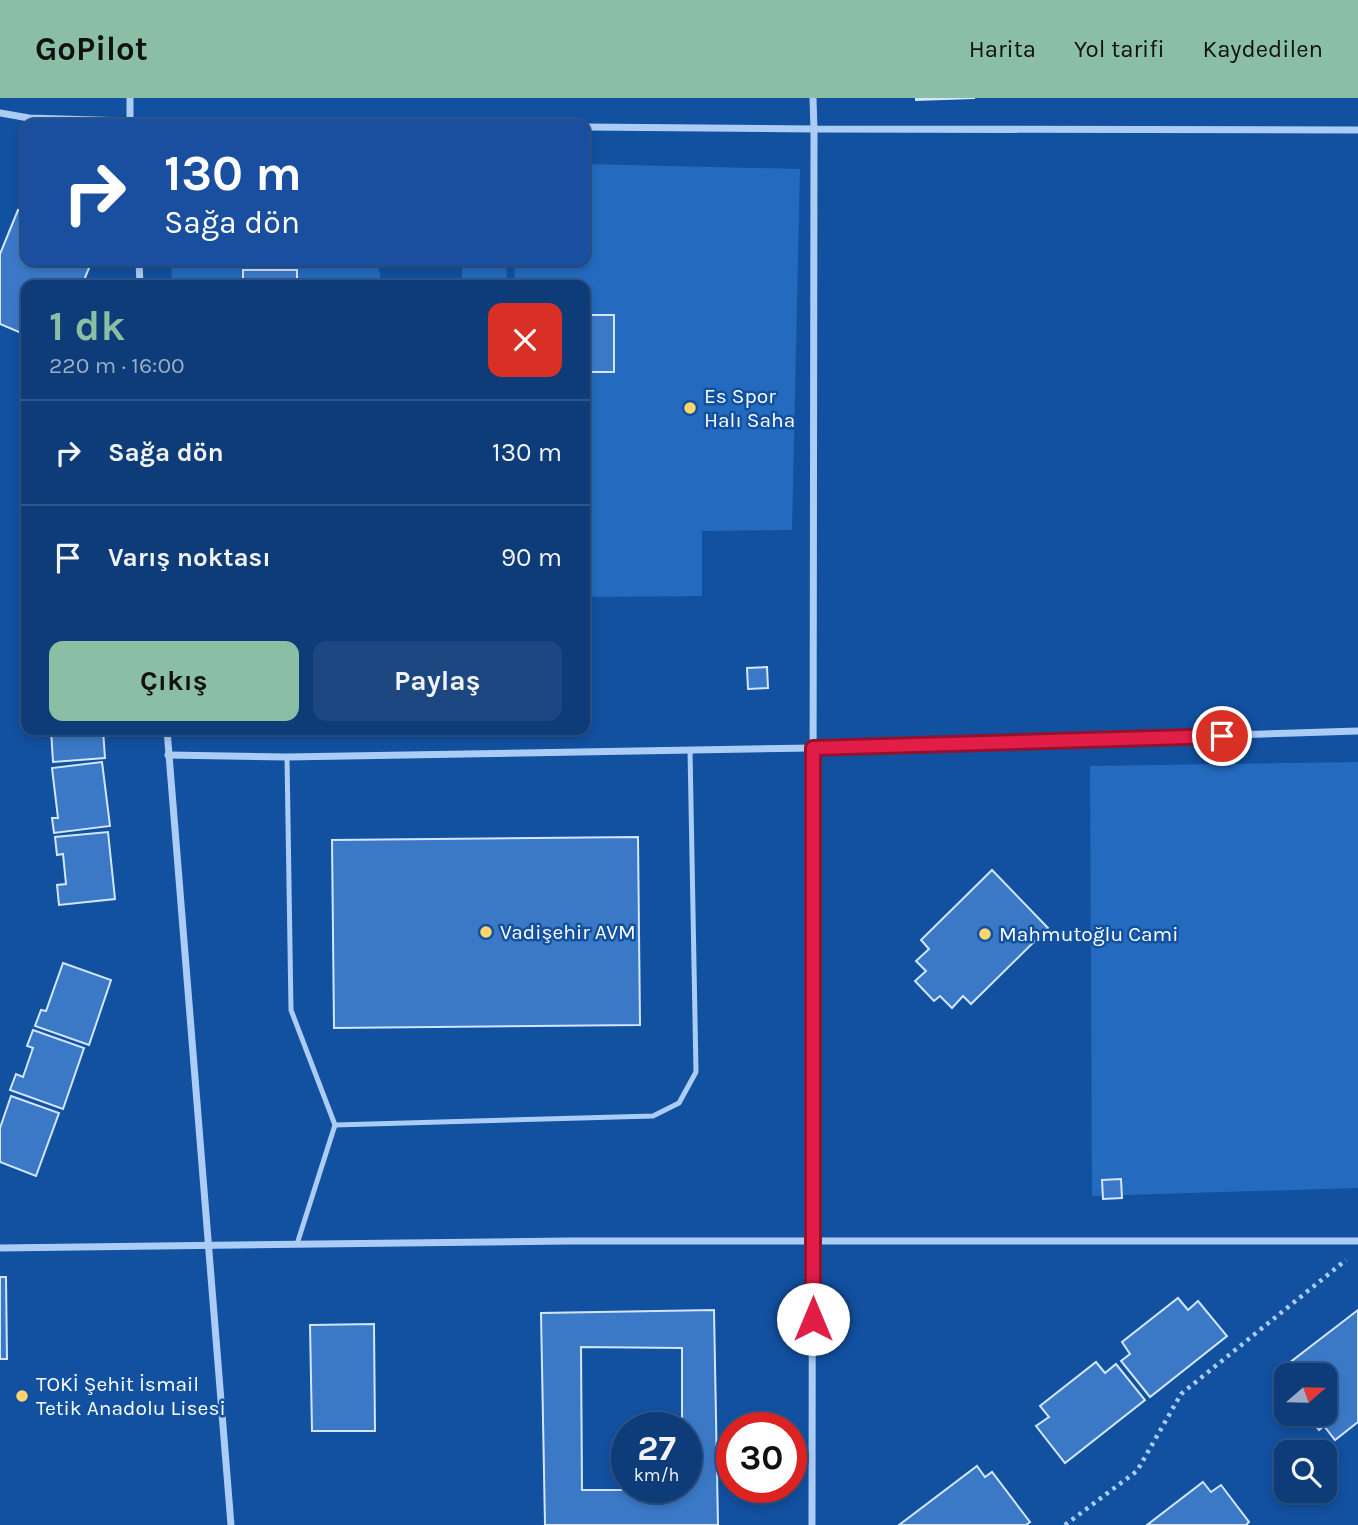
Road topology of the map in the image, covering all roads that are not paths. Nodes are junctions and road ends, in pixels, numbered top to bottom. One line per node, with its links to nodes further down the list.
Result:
1 (130, 98): 5 (street)
2 (813, 98): 7 (street)
3 (0, 113): 4 (street)
4 (49, 119)
5 (130, 119)
6 (590, 127): 7 (street)
7 (814, 129): 8 (street); 11 (street)
8 (1358, 130)
9 (1358, 731): 11 (street)
10 (167, 735): 13 (street)
11 (813, 748): 12 (street); 17 (street)
12 (690, 750): 14 (street); 15 (lane)
13 (168, 755): 14 (street); 19 (street)
14 (287, 757): 15 (lane)
15 (335, 1125): 18 (lane)
16 (1358, 1241): 17 (street)
17 (814, 1242): 18 (street); 22 (street)
18 (298, 1244): 19 (street)
19 (210, 1245): 20 (street); 21 (street)
20 (0, 1248)
21 (231, 1525)
22 (812, 1525)

